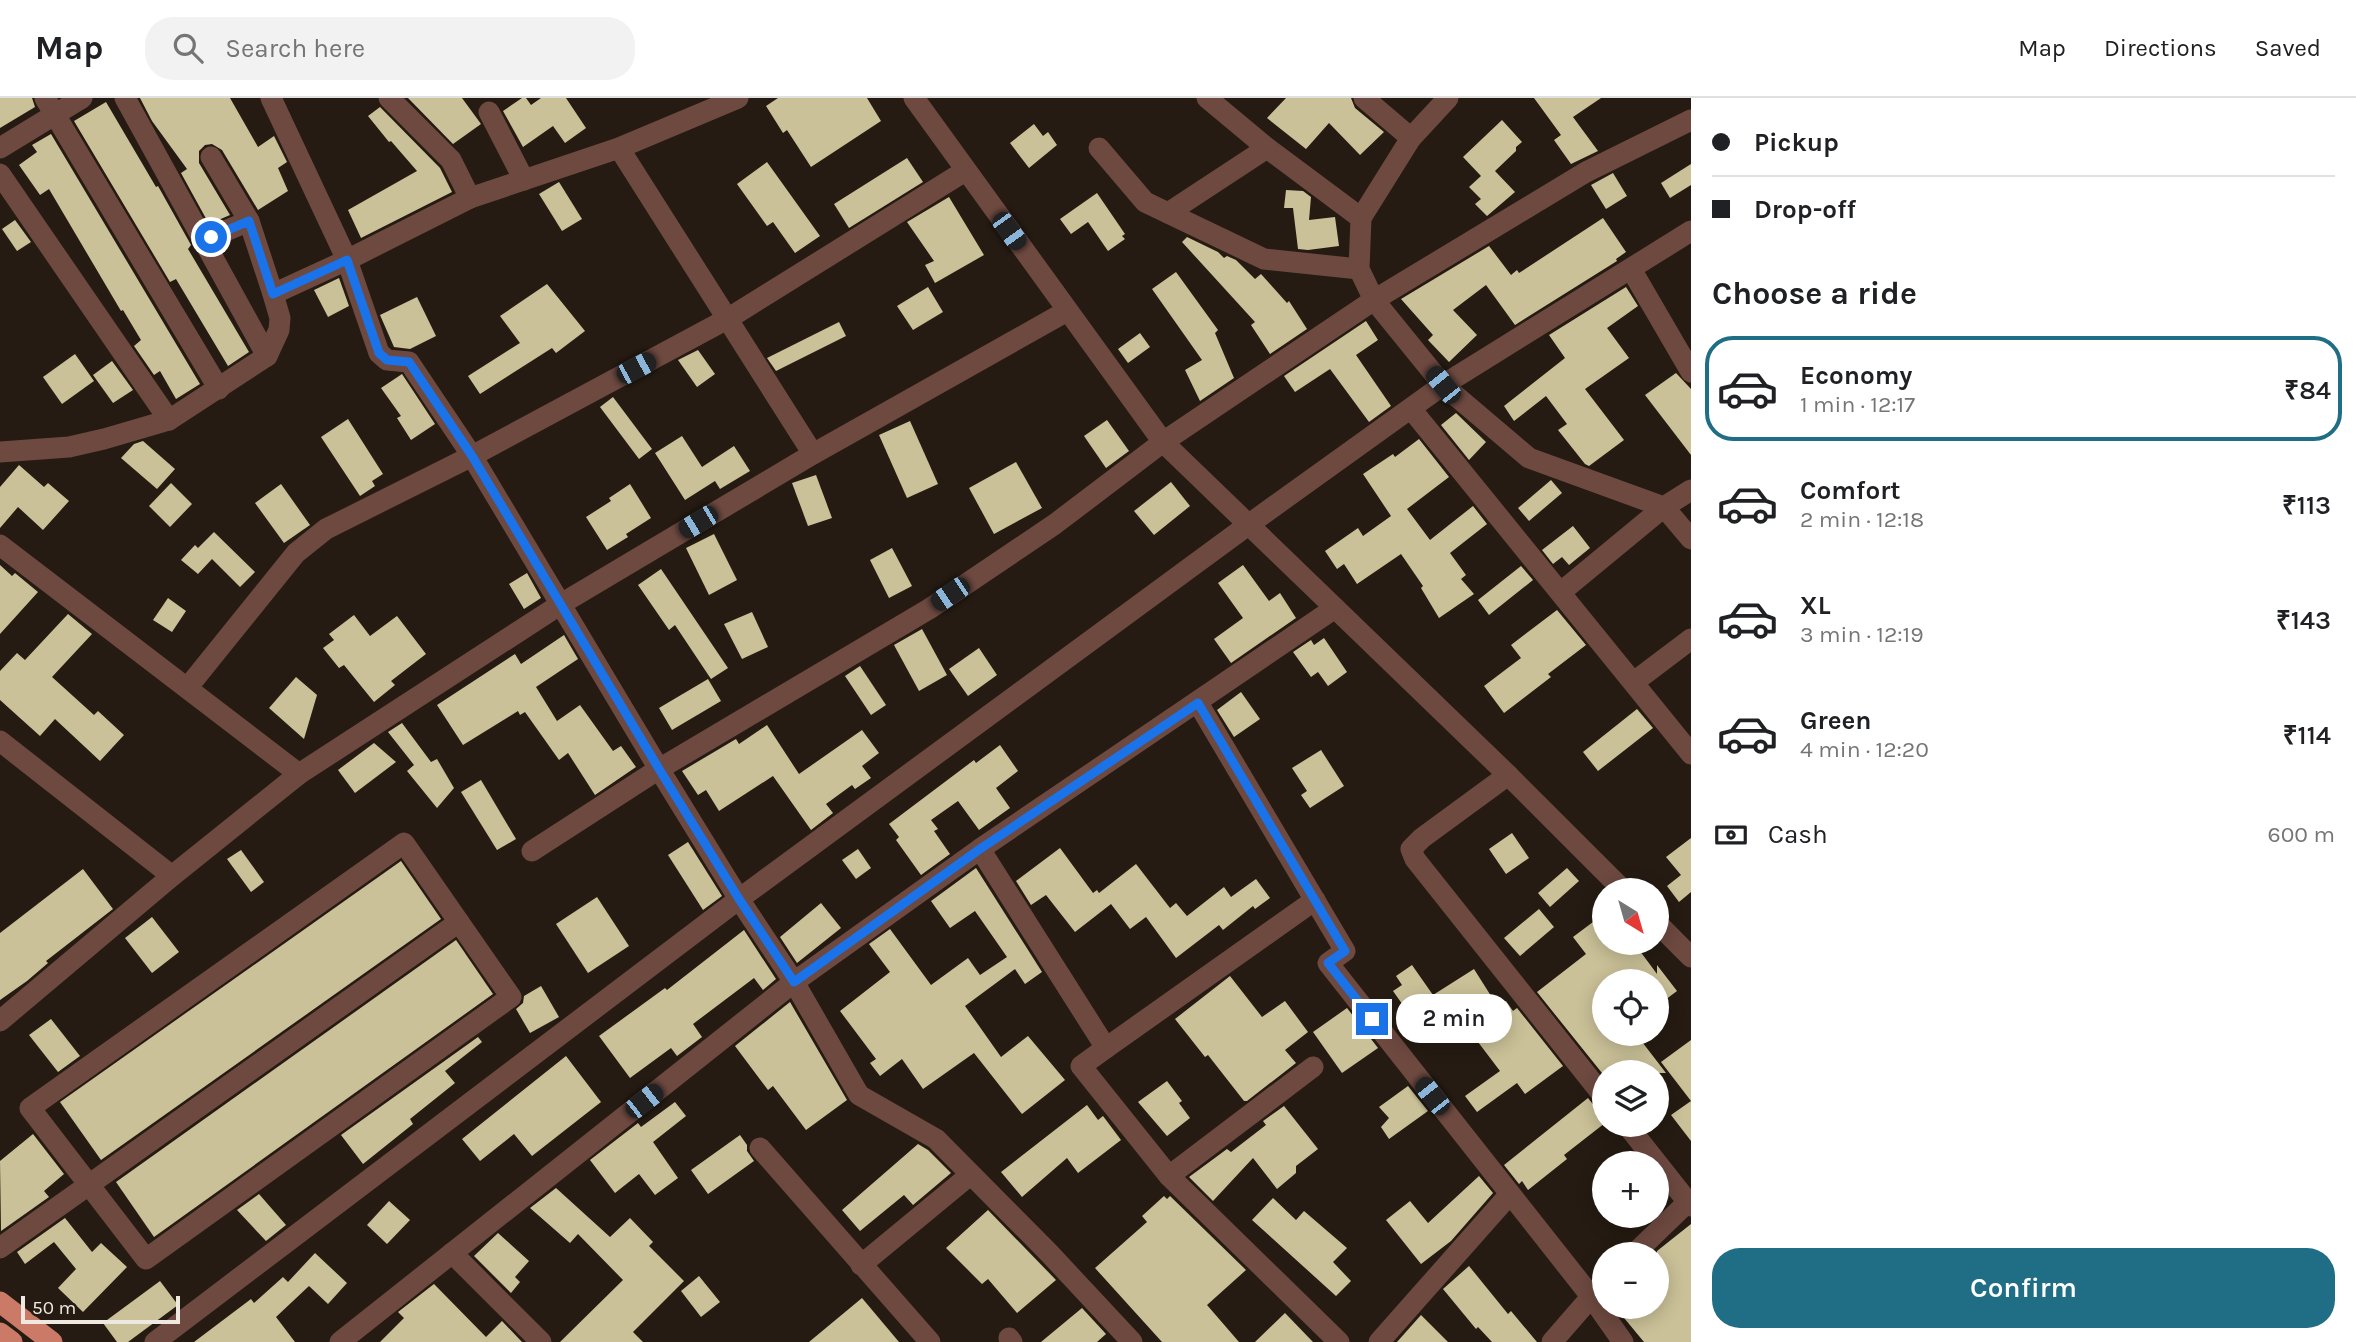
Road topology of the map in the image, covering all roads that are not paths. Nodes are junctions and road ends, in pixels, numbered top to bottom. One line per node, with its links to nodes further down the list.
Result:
1 (82, 98): 10 (street)
2 (125, 98): 28 (street)
3 (271, 98): 29 (street)
4 (389, 98): 22 (street)
5 (738, 98): 15 (street)
6 (914, 98): 19 (street)
7 (1207, 98): 17 (street)
8 (1364, 98): 13 (street)
9 (1448, 98): 13 (street)
10 (50, 106): 14 (street); 39 (street)
11 (489, 112): 21 (street)
12 (1691, 120): 33 (street)
13 (1411, 138): 25 (street)
14 (0, 148)
15 (620, 148): 21 (street); 35 (street)
16 (1099, 148): 24 (street)
17 (1267, 148): 24 (street); 25 (street)
18 (211, 158): 26 (street)
19 (965, 171): 34 (street); 35 (street)
20 (0, 174): 23 (street)
21 (524, 180): 22 (street)
22 (470, 198): 29 (street)
23 (9, 204): 41 (street)
24 (1168, 213): 31 (street)
25 (1361, 218): 31 (street)
26 (249, 221): 28 (street); 32 (street)
27 (1691, 231): 30 (street)
28 (201, 237): 36 (street)
29 (347, 260): 32 (street); 45 (street)
30 (1631, 269): 37 (street); 38 (street)
31 (1359, 270): 33 (street)
32 (273, 294): 36 (street)
33 (1374, 300): 38 (street); 42 (street)
34 (1067, 311): 42 (street); 44 (street)
35 (729, 318): 44 (street); 45 (street)
36 (267, 356): 39 (street)
37 (1691, 372)
38 (1443, 385): 40 (street); 47 (street)
39 (219, 389): 41 (street)
40 (1412, 410): 48 (street); 51 (street)
41 (169, 420): 43 (street)
42 (1163, 442): 48 (street); 60 (street)
43 (0, 452)
44 (813, 454): 52 (street)
45 (472, 456): 52 (street); 56 (street)
46 (1691, 490): 47 (street)
47 (1664, 507): 49 (street); 51 (street)
48 (1248, 525): 53 (street); 67 (street)
49 (1691, 539)
50 (0, 545): 56 (street)
51 (1561, 592): 55 (street)
52 (561, 604): 60 (street); 61 (street)
53 (1335, 608): 57 (street); 62 (street)
54 (1691, 639): 55 (street)
55 (1634, 682): 59 (street)
56 (188, 687): 61 (street)
57 (1198, 703): 63 (street); 68 (street)
58 (0, 741): 65 (street)
59 (1691, 754)
60 (659, 769): 64 (street); 67 (street)
61 (299, 774): 65 (street)
62 (1508, 775): 66 (street); 76 (street)
63 (980, 849): 72 (street); 74 (street)
64 (532, 851)
65 (172, 876): 73 (street)
66 (1611, 878)
67 (739, 899): 72 (street); 95 (street)
68 (1315, 900): 74 (street); 82 (street)
69 (459, 922): 81 (street); 81 (street); 81 (street)
70 (1670, 936): 71 (street)
71 (1691, 957)
72 (794, 982): 79 (street); 86 (street)
73 (0, 1021)
74 (1106, 1048): 80 (street)
75 (1312, 1067): 80 (street)
76 (1592, 1082)
77 (1636, 1137): 83 (street)
78 (760, 1148): 87 (street)
79 (970, 1175): 87 (street); 99 (street)
80 (1169, 1176): 100 (street)
81 (89, 1185): 85 (street)
82 (1510, 1194): 88 (street); 101 (street)
83 (1690, 1202): 84 (street)
84 (1647, 1242)
85 (0, 1248)
86 (452, 1253): 96 (street); 97 (street)
87 (862, 1265): 98 (street)
88 (1592, 1282)
89 (1592, 1295): 102 (street)
90 (0, 1301): 94 (highway)
91 (1612, 1319): 103 (street)
92 (0, 1333): 93 (highway)
93 (12, 1342)
94 (52, 1342)
95 (155, 1342)
96 (340, 1342)
97 (541, 1342)
98 (930, 1342)
99 (1132, 1342)
100 (1339, 1342)
101 (1379, 1342)
102 (1552, 1342)
103 (1623, 1342)

